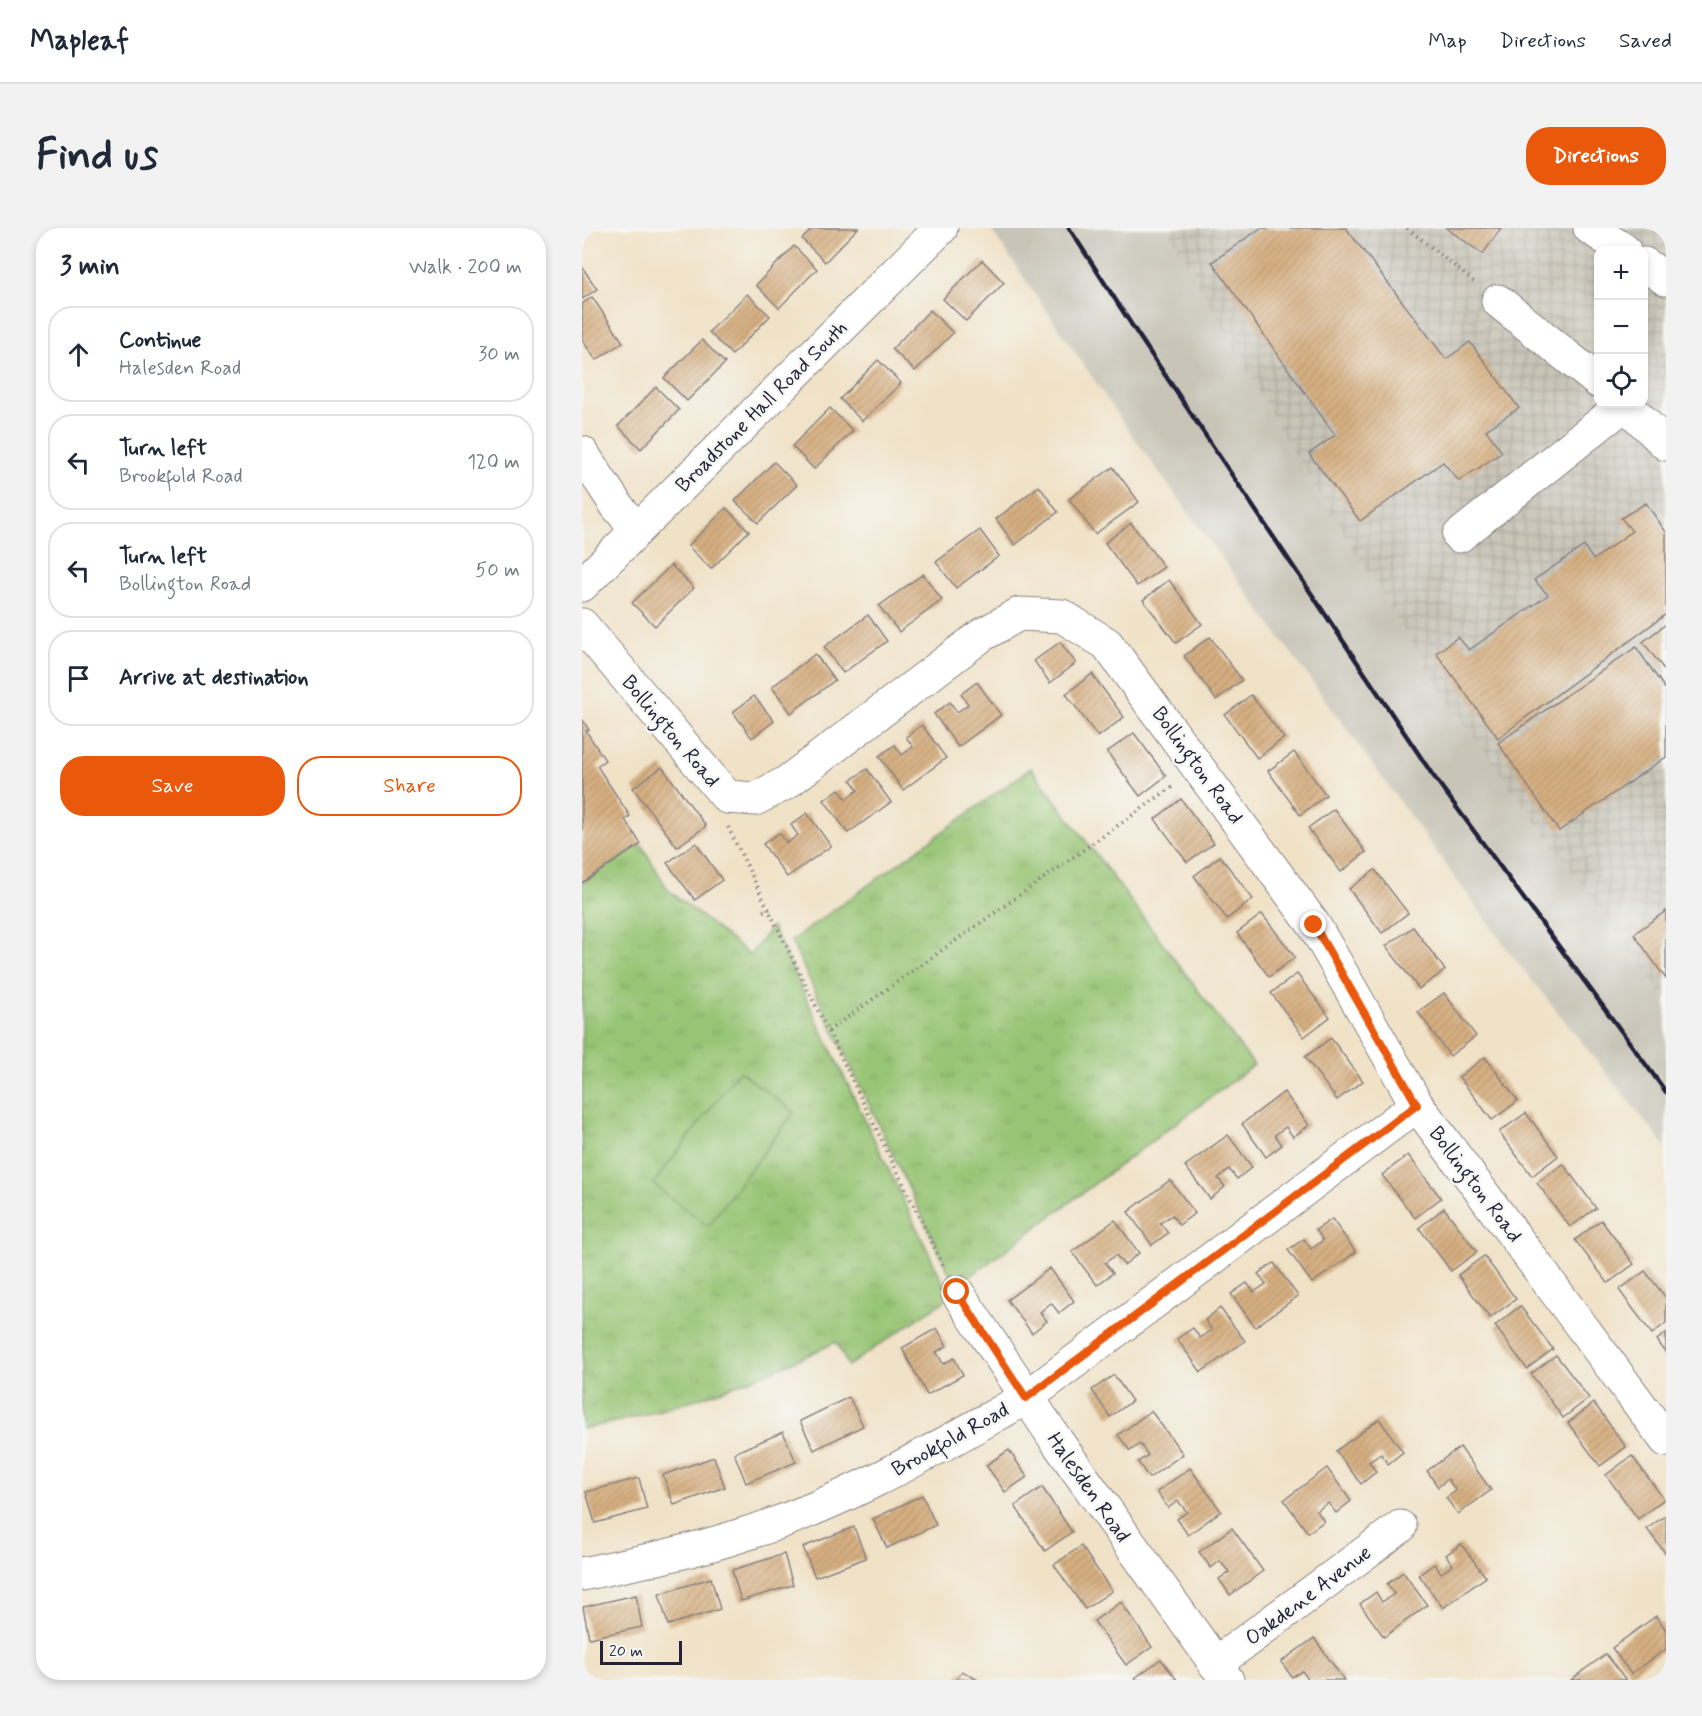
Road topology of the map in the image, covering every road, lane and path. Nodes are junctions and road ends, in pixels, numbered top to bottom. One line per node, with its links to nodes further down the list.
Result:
1 (941, 228): 13 (street, Broadstone Hall Road South)
2 (1407, 228): 7 (path)
3 (1590, 228): 4 (street)
4 (1618, 246)
5 (1648, 267): 6 (street)
6 (1666, 279)
7 (1498, 301): 8 (street)
8 (1594, 378)
9 (1620, 408): 14 (street)
10 (1629, 408): 11 (street)
11 (1666, 444)
12 (582, 453): 13 (street)
13 (637, 530): 15 (street, Broadstone Hall Road South)
14 (1460, 536)
15 (582, 585)
16 (582, 625): 18 (street, Bollington Road)
17 (1200, 768): 18 (street, Bollington Road); 21 (path); 22 (street, Bollington Road)
18 (727, 797): 19 (path)
19 (770, 909): 20 (path); 21 (path)
20 (763, 911)
21 (828, 1031): 23 (path)
22 (1417, 1105): 24 (street, Brookfold Road); 25 (street, Bollington Road)
23 (957, 1292): 24 (street, Halesden Road)
24 (1026, 1398): 27 (street, Brookfold Road); 28 (street, Halesden Road)
25 (1666, 1440)
26 (1400, 1527): 28 (street, Oakdene Avenue)
27 (582, 1574)
28 (1221, 1672)

